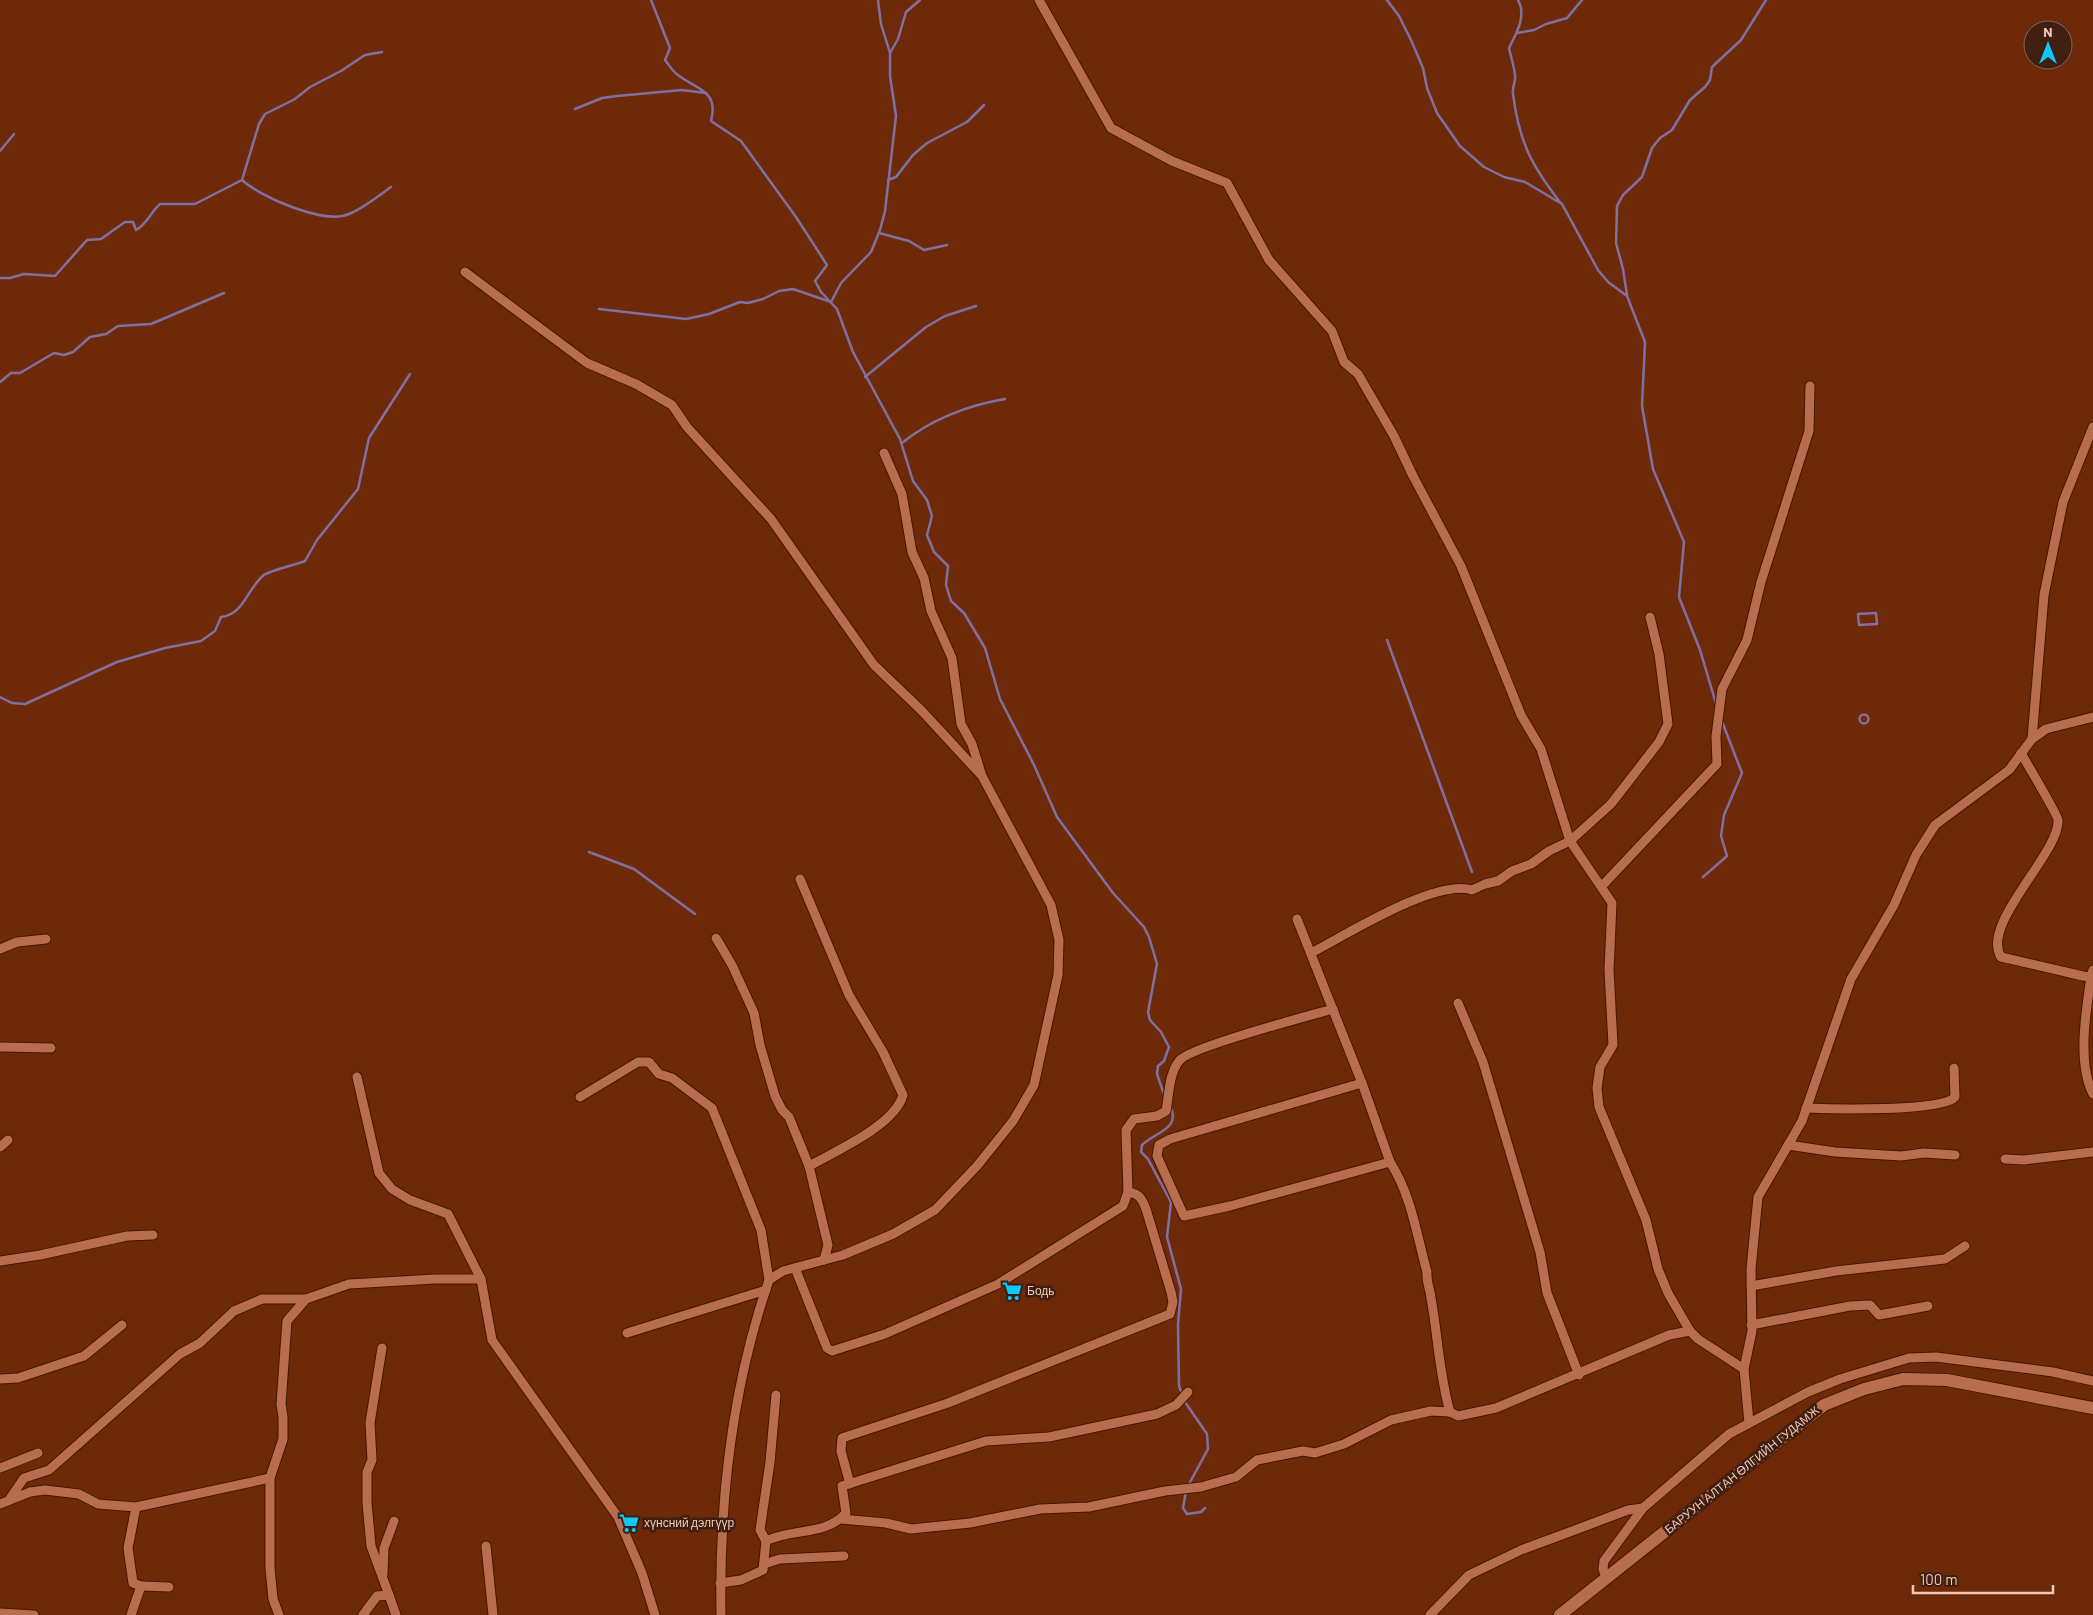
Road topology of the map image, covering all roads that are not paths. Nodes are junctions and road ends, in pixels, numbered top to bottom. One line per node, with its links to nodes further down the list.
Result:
1 (1039, 0): 11 (street)
2 (465, 272): 10 (street)
3 (1810, 386): 13 (street)
4 (2093, 427): 8 (street)
5 (884, 453): 10 (street)
6 (1650, 616): 11 (street)
7 (2093, 717): 8 (street)
8 (2032, 739): 9 (street)
9 (2021, 753): 19 (street); 29 (street)
10 (982, 776): 41 (street)
11 (1570, 841): 13 (street); 18 (street)
12 (800, 879): 37 (street)
13 (1602, 886): 52 (street)
14 (1297, 919): 18 (street)
15 (716, 938): 37 (street)
16 (46, 939): 17 (street)
17 (0, 949)
18 (1311, 953): 21 (street)
19 (2092, 974): 27 (street)
20 (1458, 1002): 56 (street)
21 (1332, 1009): 26 (street); 38 (street)
22 (0, 1047): 23 (street)
23 (51, 1048)
24 (1954, 1068): 29 (street)
25 (356, 1077): 44 (street)
26 (1362, 1084): 36 (street); 36 (street)
27 (2093, 1094)
28 (580, 1097): 45 (street)
29 (1806, 1108): 31 (street)
30 (8, 1140): 32 (street)
31 (1788, 1145): 34 (street); 46 (street)
32 (0, 1147)
33 (2093, 1152): 35 (street)
34 (1955, 1155)
35 (2004, 1160)
36 (1390, 1162): 62 (street)
37 (809, 1166): 41 (street)
38 (1128, 1192): 43 (street); 67 (street)
39 (153, 1235): 42 (street)
40 (1965, 1246): 46 (street)
41 (824, 1260): 43 (street)
42 (0, 1261)
43 (795, 1268): 45 (street)
44 (481, 1279): 48 (street); 91 (street)
45 (769, 1280): 47 (street)
46 (1751, 1286): 51 (street)
47 (766, 1290): 53 (street); 80 (street)
48 (306, 1299): 66 (street); 68 (street)
49 (1928, 1306): 51 (street)
50 (122, 1325): 57 (street)
51 (1752, 1325): 55 (street)
52 (1690, 1331): 55 (street); 56 (street)
53 (627, 1333)
54 (382, 1348): 79 (street)
55 (1744, 1369): 63 (street)
56 (1579, 1375): 62 (street)
57 (0, 1379)
58 (2093, 1381): 63 (street)
59 (1188, 1392): 67 (street)
60 (776, 1395): 74 (street)
61 (2093, 1408): 78 (main road, БАРУУН АЛТАН ӨЛГИЙН ГУДАМЖ)
62 (1450, 1412): 72 (street)
63 (1749, 1423): 71 (street)
64 (38, 1453): 65 (street)
65 (0, 1468)
66 (270, 1478): 70 (street); 87 (street)
67 (850, 1484): 72 (street)
68 (9, 1500): 69 (street); 70 (street)
69 (0, 1504)
70 (136, 1507): 81 (street)
71 (1643, 1508): 78 (street); 93 (street)
72 (841, 1518): 74 (street)
73 (394, 1521): 79 (street)
74 (766, 1541): 77 (street)
75 (486, 1546): 90 (street)
76 (844, 1556): 77 (street)
77 (764, 1564): 80 (street)
78 (1606, 1578): 94 (main road, БАРУУН АЛТАН ӨЛГИЙН ГУДАМЖ)
79 (383, 1579): 83 (street)
80 (720, 1583): 92 (street)
81 (141, 1586): 82 (street); 86 (street)
82 (169, 1587)
83 (388, 1595): 88 (street); 89 (street)
84 (0, 1613): 85 (street)
85 (34, 1615)
86 (132, 1615)
87 (279, 1615)
88 (363, 1615)
89 (396, 1615)
90 (493, 1615)
91 (655, 1615)
92 (721, 1615)
93 (1430, 1615)
94 (1560, 1615)

